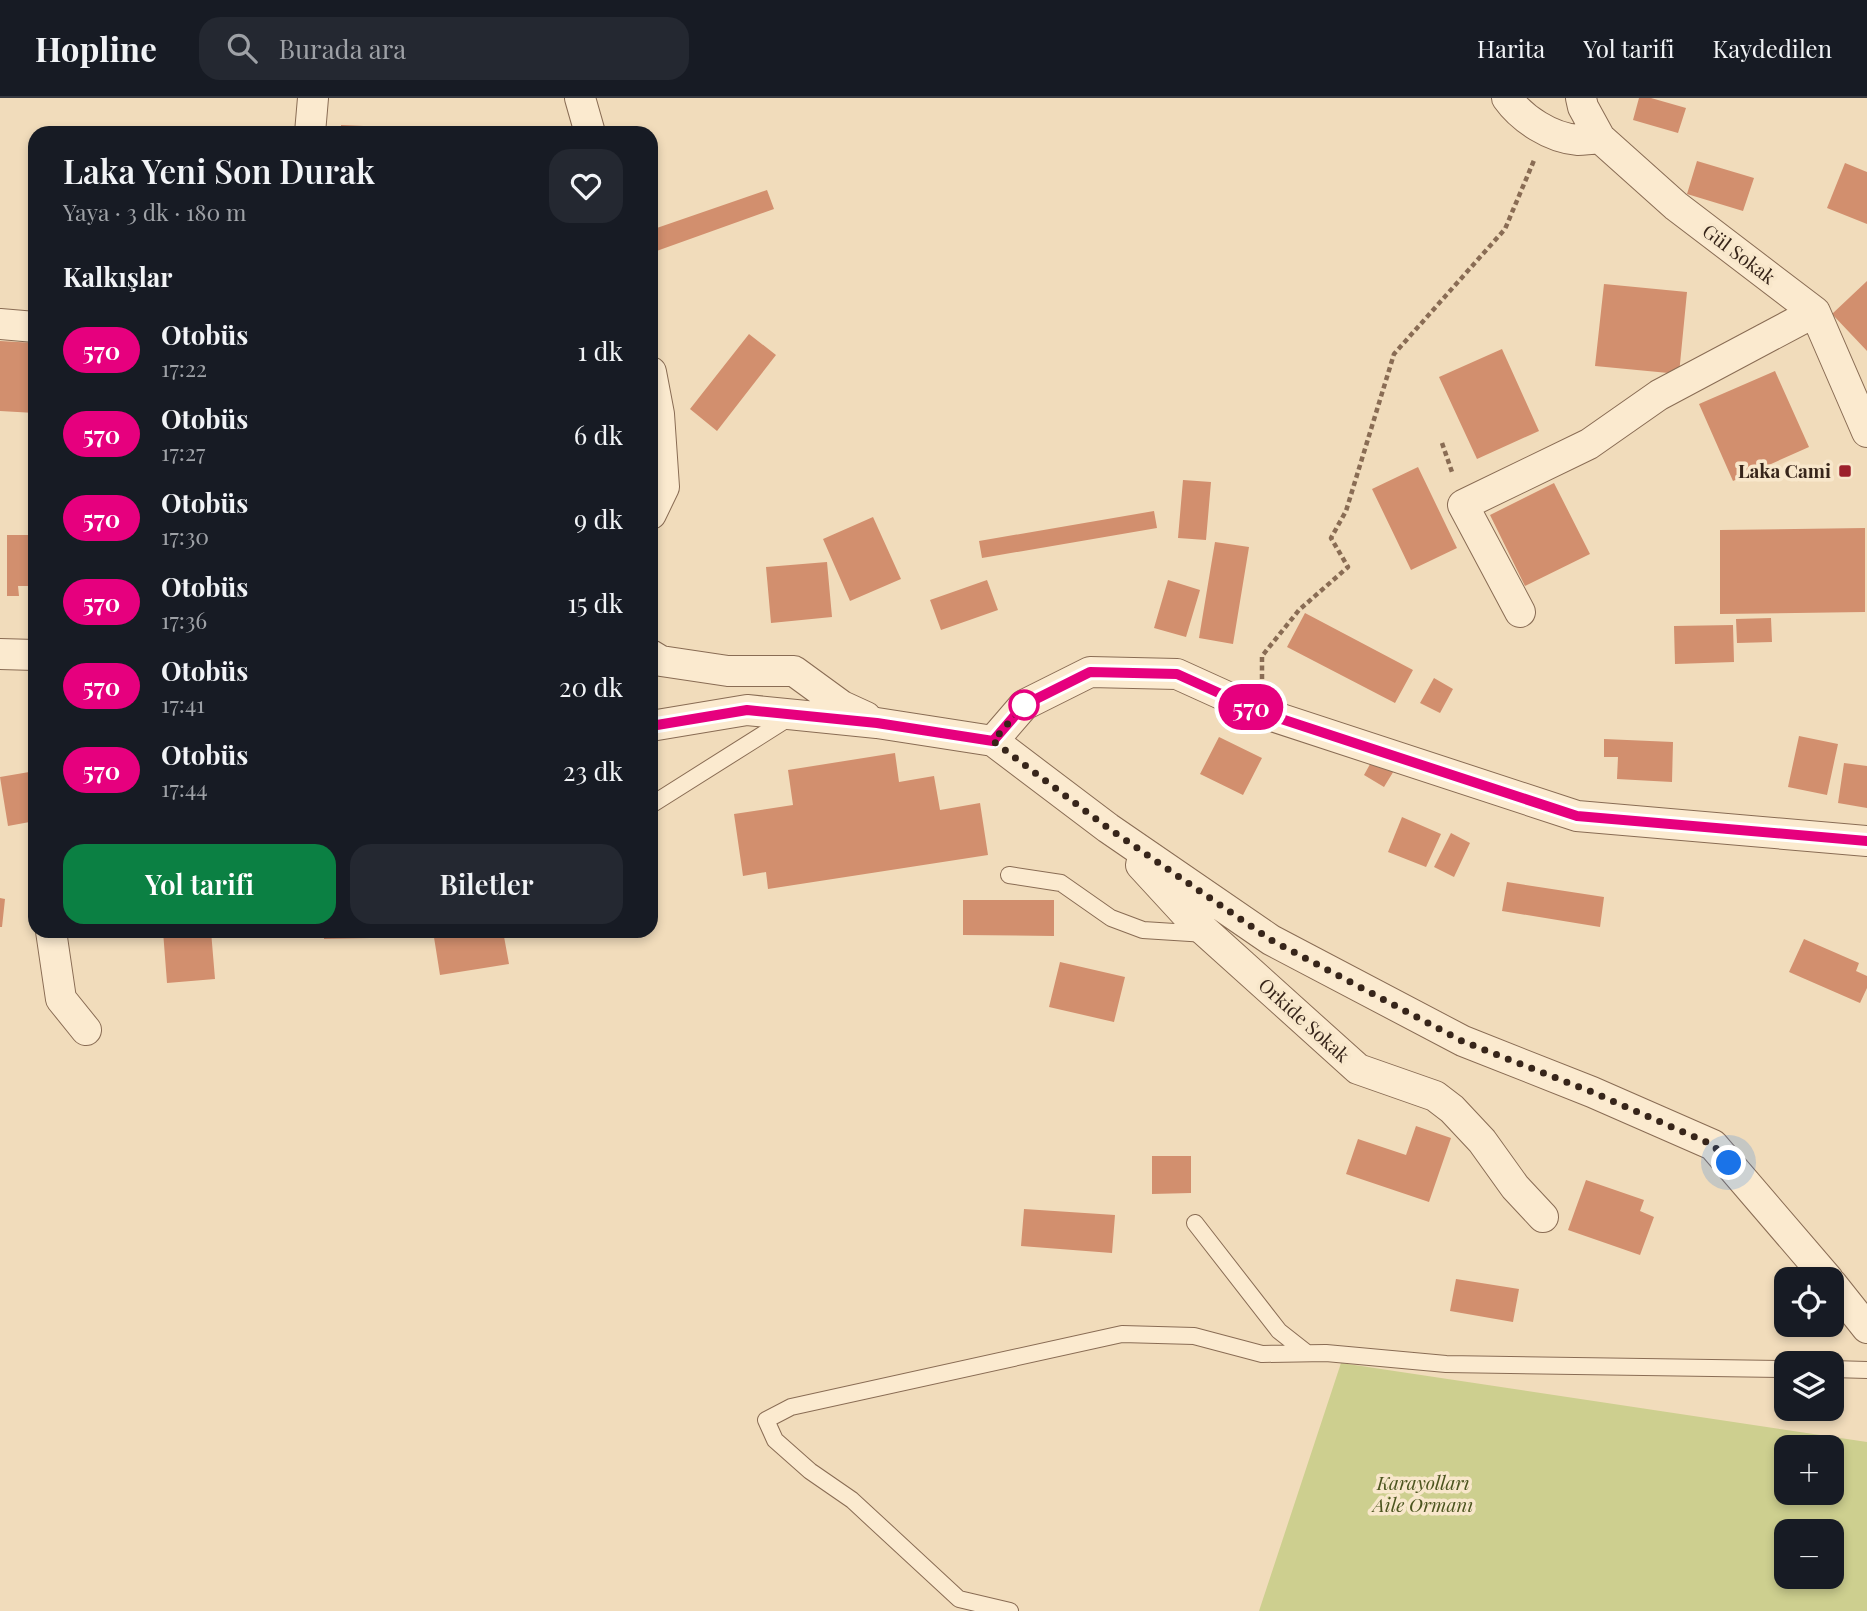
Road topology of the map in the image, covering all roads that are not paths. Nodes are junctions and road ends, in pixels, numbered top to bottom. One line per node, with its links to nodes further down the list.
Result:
1 (313, 98): 5 (street)
2 (580, 98): 6 (street)
3 (1507, 98): 7 (street)
4 (1581, 98): 7 (street, Gül Sokak)
5 (311, 126)
6 (588, 126)
7 (1600, 138): 8 (street, Gül Sokak)
8 (1815, 312): 12 (street, Gül Sokak); 14 (street)
9 (0, 324): 10 (street)
10 (28, 326)
11 (658, 409): 13 (street)
12 (1867, 432)
13 (658, 499)
14 (1520, 612)
15 (0, 654): 16 (street)
16 (28, 654)
17 (658, 659): 19 (street)
18 (794, 715): 19 (street); 20 (street); 22 (lane)
19 (877, 723): 21 (street)
20 (658, 725)
21 (993, 741): 23 (street, Orkide Sokak); 24 (street)
22 (658, 801)
23 (1108, 828): 26 (street, Orkide Sokak); 31 (street, Orkide Sokak)
24 (1867, 841)
25 (1009, 875): 26 (lane)
26 (1209, 934): 29 (street, Orkide Sokak)
27 (52, 938): 28 (street)
28 (86, 1030)
29 (1543, 1217)
30 (1195, 1223): 34 (lane)
31 (1818, 1267)
32 (1844, 1299): 33 (street)
33 (1867, 1328)
34 (1307, 1353): 35 (lane); 38 (lane)
35 (1774, 1368)
36 (1844, 1369): 37 (lane)
37 (1867, 1370)
38 (1010, 1611)

